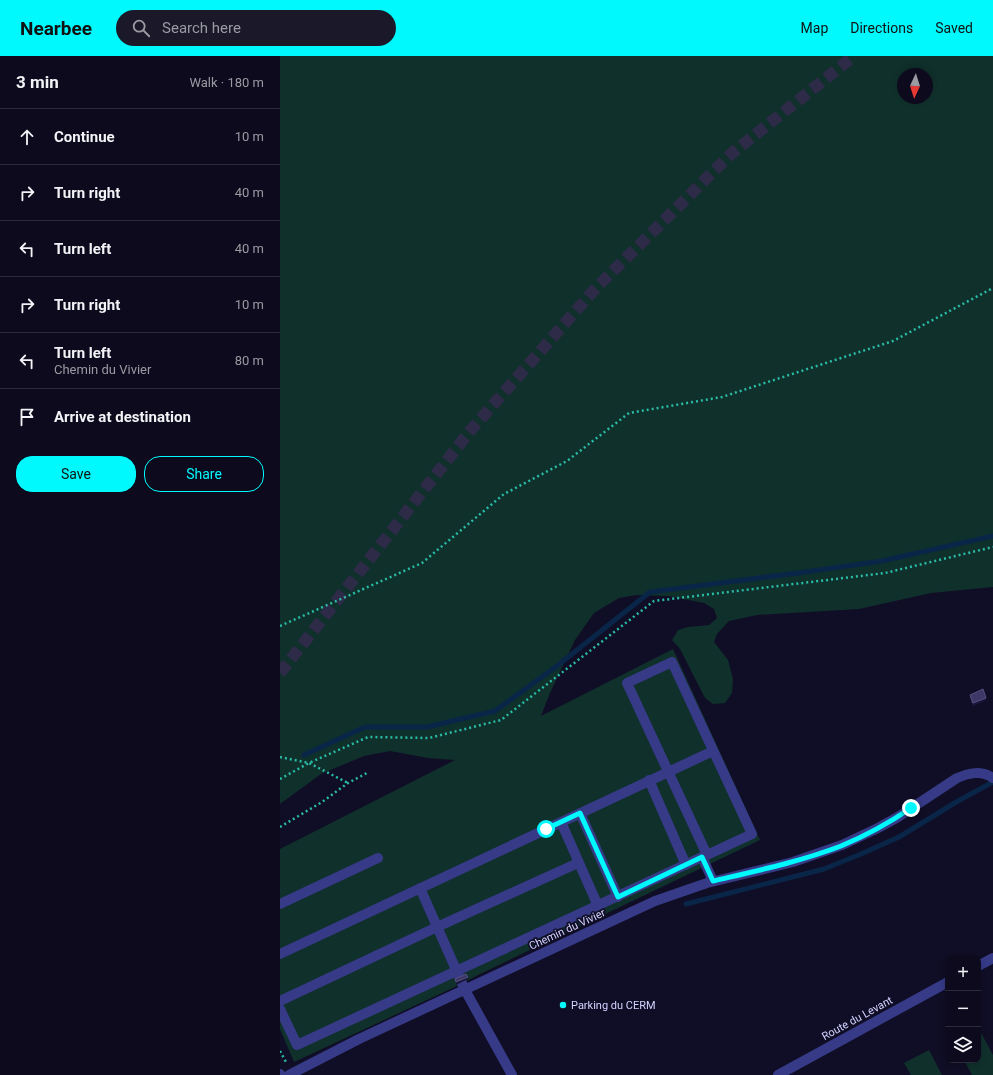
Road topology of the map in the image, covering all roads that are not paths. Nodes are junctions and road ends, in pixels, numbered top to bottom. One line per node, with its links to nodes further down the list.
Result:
1 (713, 751): 2 (street); 2 (street); 7 (street)
2 (668, 772): 4 (street); 7 (street)
3 (993, 778): 11 (street, Chemin du Vivier)
4 (649, 780): 5 (street); 10 (street)
5 (580, 813): 6 (street); 13 (street)
6 (560, 822): 9 (street); 12 (street)
7 (704, 856): 10 (street); 11 (street)
8 (378, 858): 14 (street)
9 (578, 863): 15 (street); 16 (street)
10 (686, 865): 13 (street)
11 (713, 881): 22 (street, Chemin du Vivier)
12 (420, 888): 16 (street); 17 (street)
13 (618, 897): 15 (street)
14 (280, 904)
15 (598, 906): 20 (street)
16 (437, 927): 20 (street); 23 (street)
17 (280, 954)
18 (993, 958): 19 (street)
19 (981, 964)
20 (457, 972): 22 (street); 24 (street)
21 (945, 984): 27 (street, Route du Levant)
22 (465, 990): 25 (street, Chemin du Vivier); 26 (street)
23 (280, 1001)
24 (280, 1009)
25 (289, 1075)
26 (512, 1075)
27 (778, 1075)

